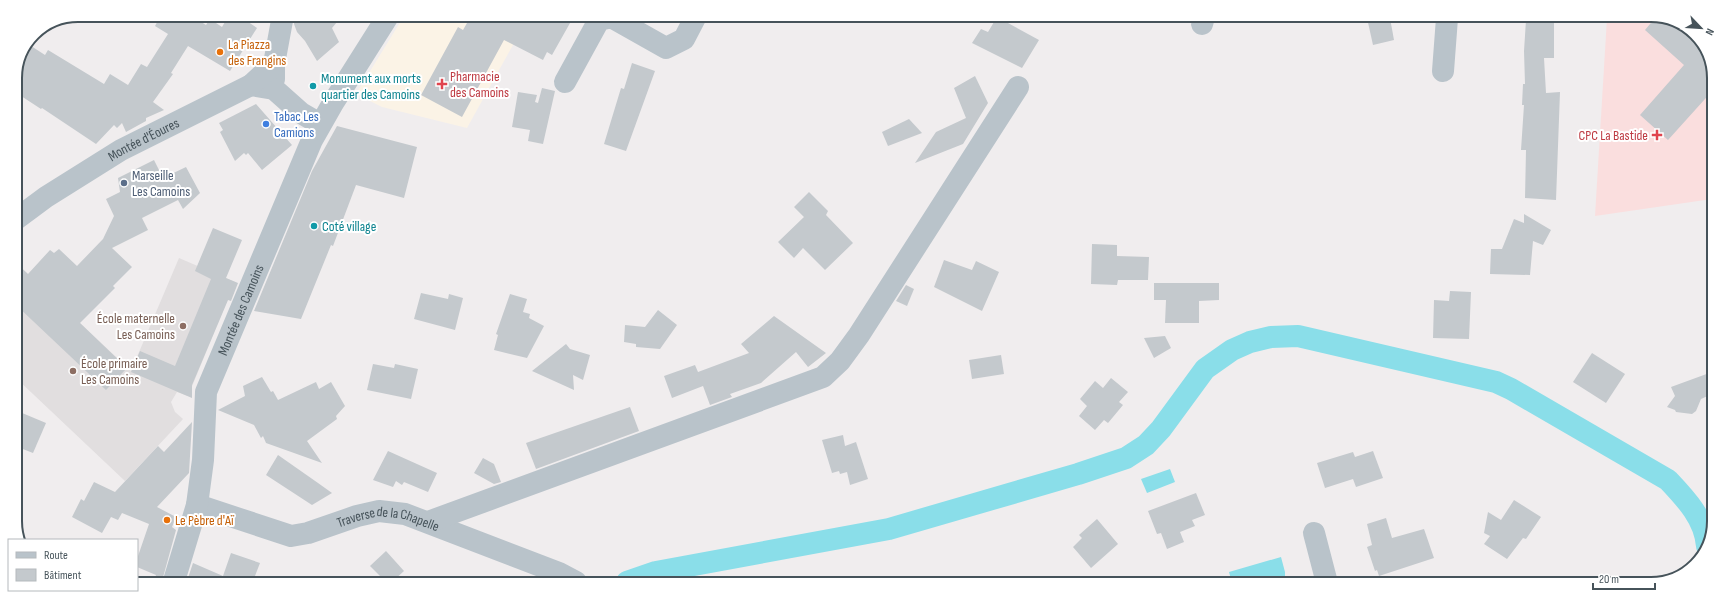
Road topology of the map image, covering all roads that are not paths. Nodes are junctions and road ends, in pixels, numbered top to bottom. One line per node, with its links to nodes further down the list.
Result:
1 (282, 22): 7 (street)
2 (384, 22): 13 (street, Montée des Camoins)
3 (598, 22): 9 (street)
4 (620, 22): 5 (street)
5 (693, 22)
6 (1447, 22): 8 (street)
7 (274, 64): 10 (street, Montée d'Éoures); 12 (street)
8 (1443, 71)
9 (565, 82)
10 (251, 85): 12 (street); 14 (street, Montée d'Éoures)
11 (1018, 87): 16 (street)
12 (274, 89): 13 (street)
13 (320, 124): 15 (street, Montée des Camoins)
14 (22, 215)
15 (197, 505): 16 (street, Traverse de la Chapelle); 18 (street, Montée des Camoins)
16 (428, 522): 19 (street, Traverse de la Chapelle)
17 (1314, 533): 20 (street)
18 (175, 577)
19 (567, 577)
20 (1325, 577)

